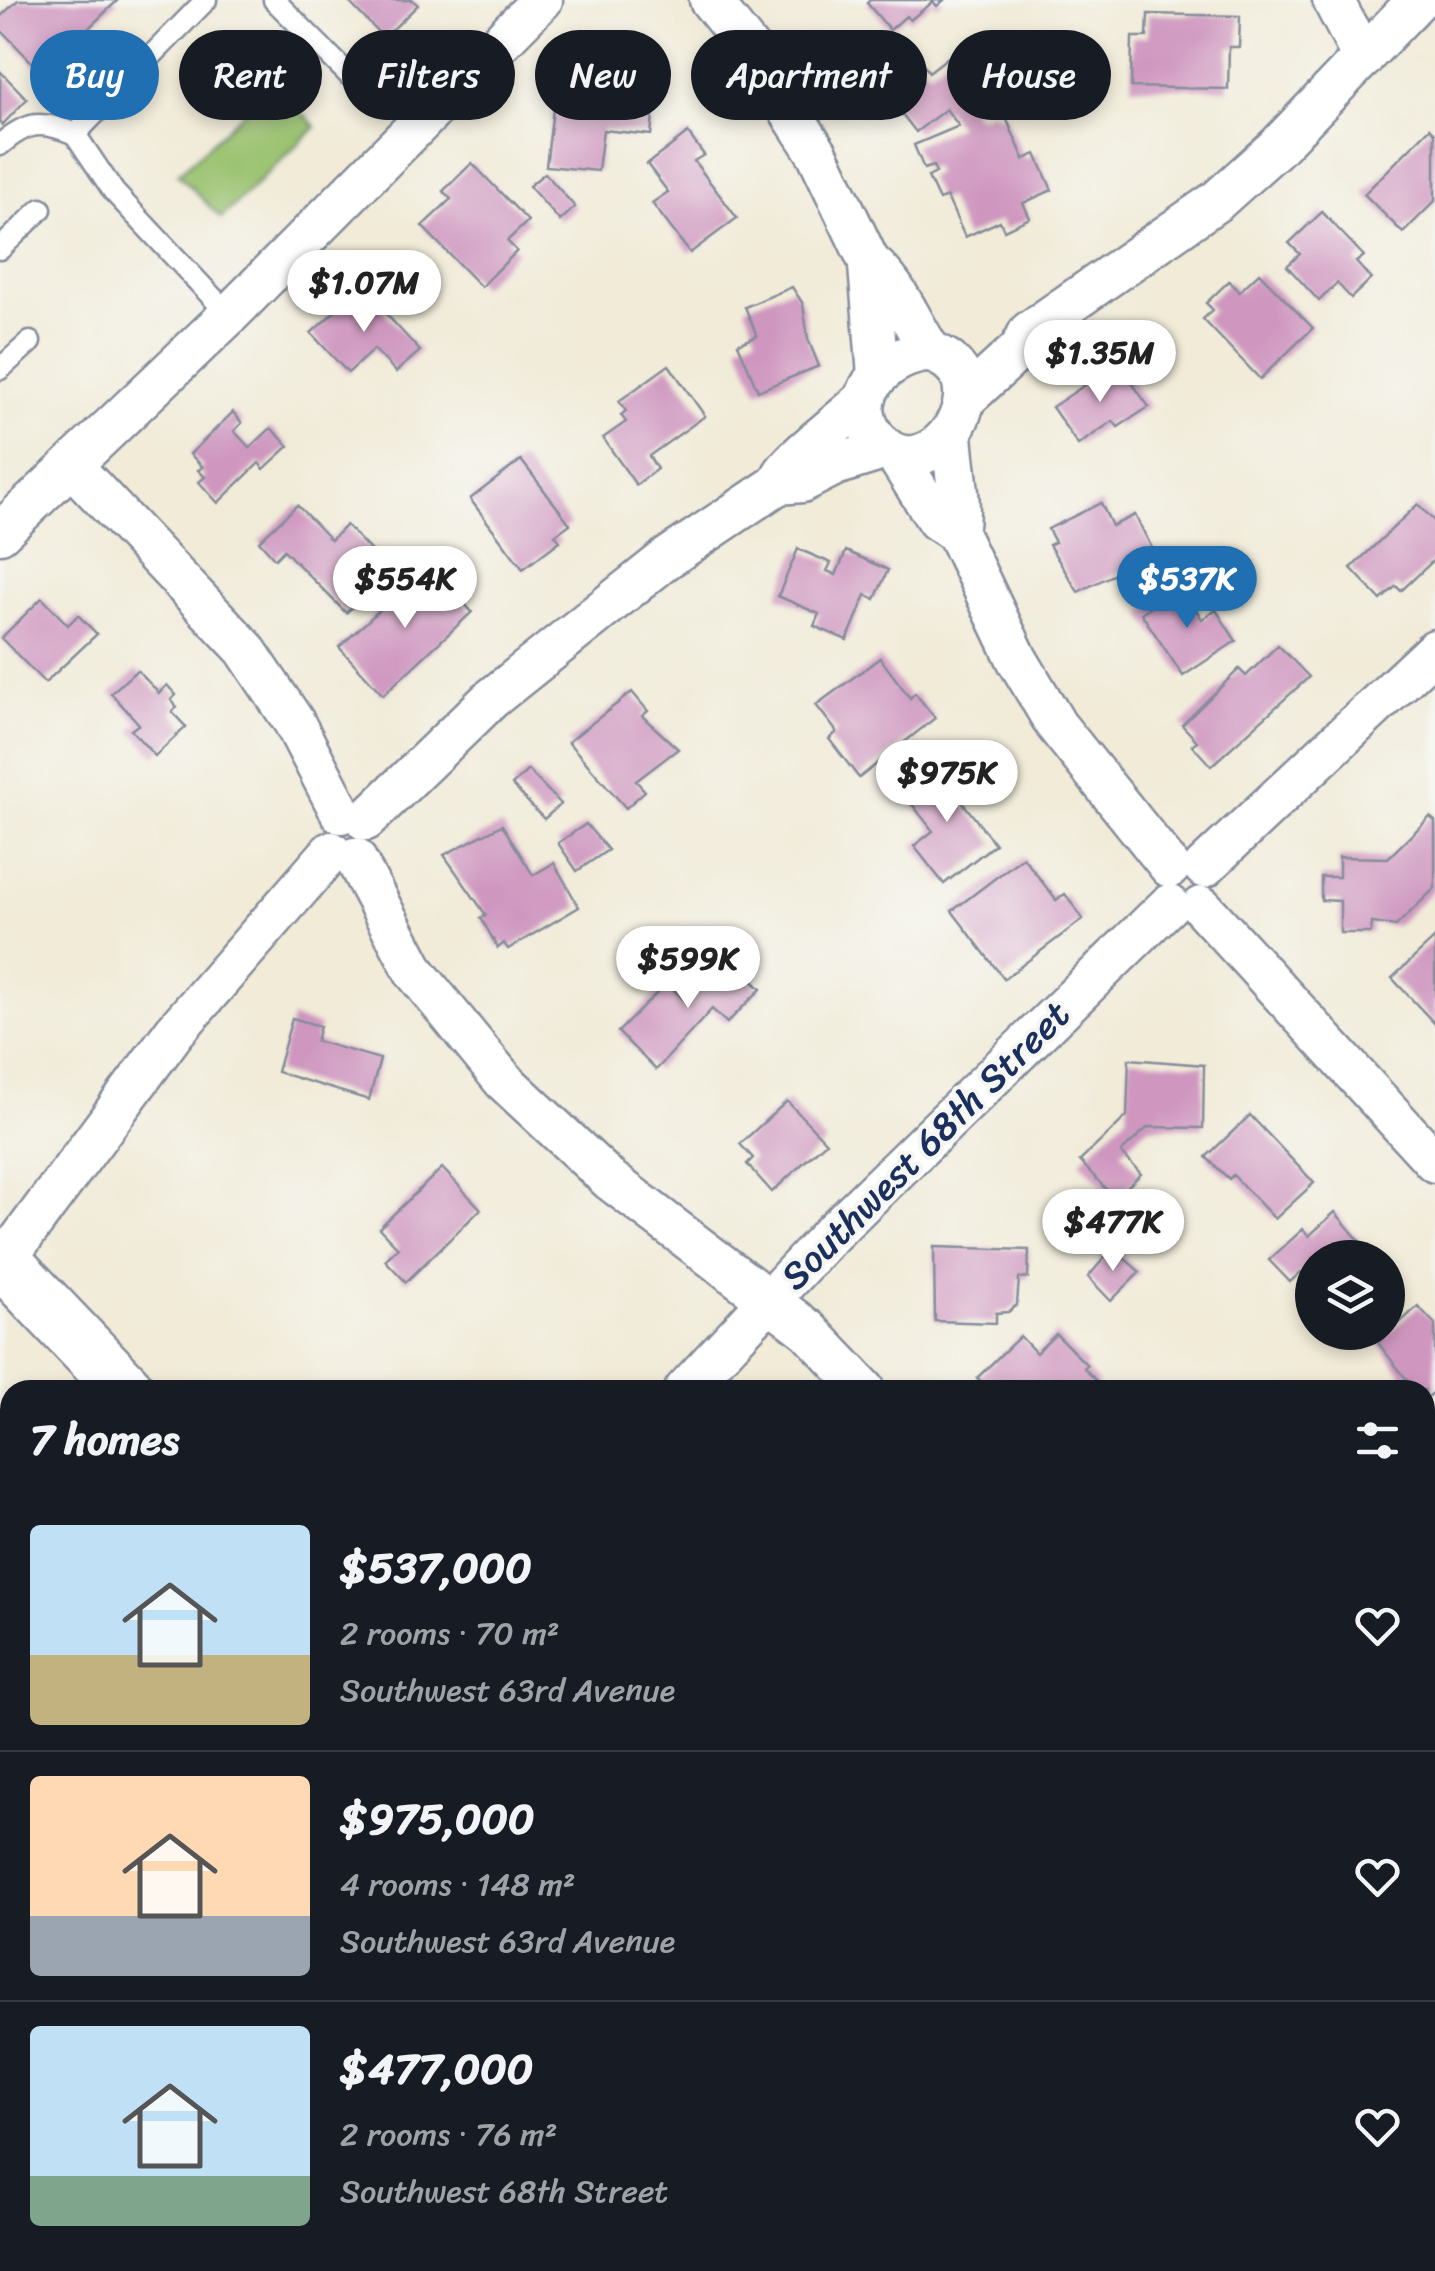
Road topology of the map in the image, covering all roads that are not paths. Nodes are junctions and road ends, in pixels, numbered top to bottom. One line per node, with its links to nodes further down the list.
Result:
1 (206, 0): 9 (lane)
2 (274, 0): 8 (lane)
3 (542, 0): 14 (street)
4 (710, 0): 13 (street)
5 (1333, 0): 7 (street)
6 (1418, 0): 7 (street)
7 (1363, 58): 15 (street)
8 (342, 68)
9 (76, 134): 10 (lane); 14 (lane)
10 (0, 145)
11 (40, 210): 12 (lane)
12 (0, 249)
13 (869, 262): 17 (street); 19 (street)
14 (229, 315): 22 (street)
15 (1029, 332): 17 (street); 20 (street)
16 (30, 342): 18 (lane)
17 (939, 356): 19 (street); 20 (street)
18 (0, 369)
19 (872, 386): 21 (street); 23 (street)
20 (958, 416): 21 (street); 25 (street)
21 (891, 452): 23 (street); 25 (street)
22 (72, 466): 24 (street); 27 (street)
23 (778, 484): 27 (street)
24 (0, 533)
25 (957, 533): 28 (street)
26 (1435, 650): 28 (street, Southwest 68th Street)
27 (348, 836): 30 (street); 31 (street)
28 (1186, 886): 29 (street); 31 (street, Southwest 68th Street)
29 (1435, 1162)
30 (1, 1262): 32 (street)
31 (769, 1300): 33 (street, Southwest 68th Street); 34 (street)
32 (116, 1380)
33 (694, 1380)
34 (855, 1380)

